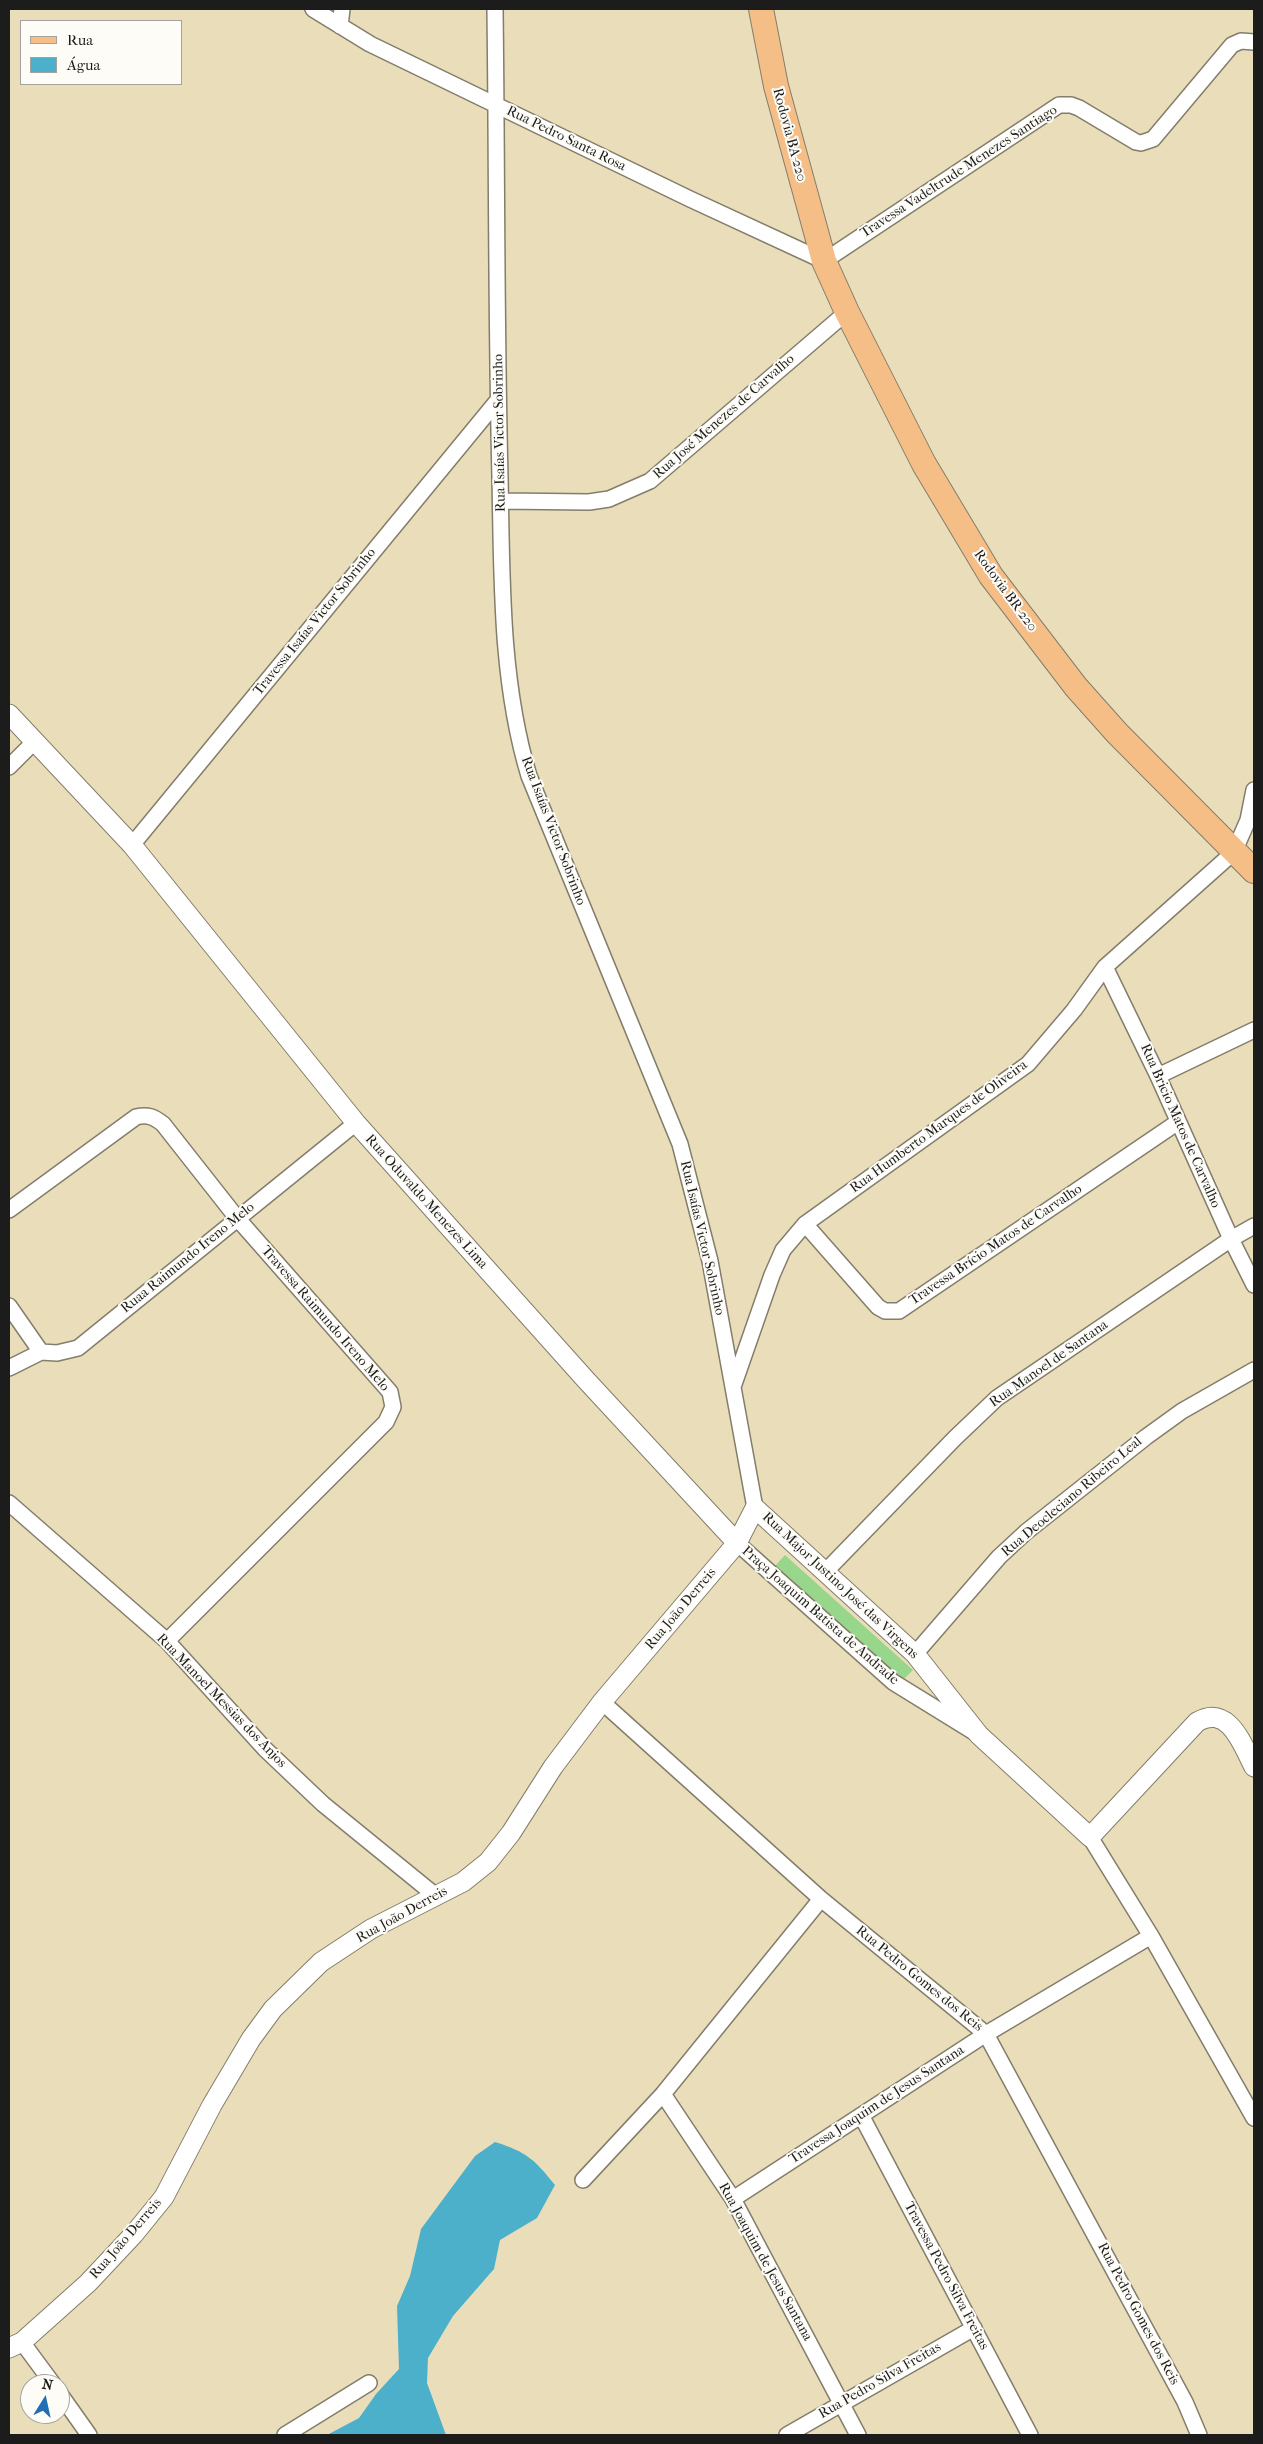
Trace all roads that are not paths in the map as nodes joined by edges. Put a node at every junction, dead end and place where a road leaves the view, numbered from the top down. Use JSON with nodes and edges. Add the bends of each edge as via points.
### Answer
{"nodes":[{"id":1,"x":313,"y":9,"type":"edge"},
{"id":2,"x":342,"y":9,"type":"edge"},
{"id":3,"x":495,"y":9,"type":"edge"},
{"id":4,"x":761,"y":9,"type":"edge"},
{"id":5,"x":340,"y":26,"type":"junction"},
{"id":6,"x":1254,"y":42,"type":"edge"},
{"id":7,"x":496,"y":104,"type":"junction"},
{"id":8,"x":824,"y":261,"type":"junction"},
{"id":9,"x":847,"y":312,"type":"junction"},
{"id":10,"x":498,"y":400,"type":"junction"},
{"id":11,"x":500,"y":500,"type":"junction"},
{"id":12,"x":9,"y":714,"type":"edge"},
{"id":13,"x":34,"y":742,"type":"junction"},
{"id":14,"x":9,"y":767,"type":"edge"},
{"id":15,"x":1254,"y":790,"type":"edge"},
{"id":16,"x":132,"y":845,"type":"junction"},
{"id":17,"x":1234,"y":852,"type":"junction"},
{"id":18,"x":1254,"y":871,"type":"edge"},
{"id":19,"x":1105,"y":967,"type":"junction"},
{"id":20,"x":1254,"y":1030,"type":"edge"},
{"id":21,"x":1158,"y":1076,"type":"junction"},
{"id":22,"x":1178,"y":1122,"type":"junction"},
{"id":23,"x":356,"y":1123,"type":"junction"},
{"id":24,"x":9,"y":1210,"type":"edge"},
{"id":25,"x":237,"y":1218,"type":"junction"},
{"id":26,"x":805,"y":1224,"type":"junction"},
{"id":27,"x":1254,"y":1226,"type":"edge"},
{"id":28,"x":1231,"y":1239,"type":"junction"},
{"id":29,"x":1254,"y":1285,"type":"edge"},
{"id":30,"x":9,"y":1306,"type":"edge"},
{"id":31,"x":41,"y":1352,"type":"junction"},
{"id":32,"x":9,"y":1368,"type":"edge"},
{"id":33,"x":1254,"y":1370,"type":"edge"},
{"id":34,"x":733,"y":1386,"type":"junction"},
{"id":35,"x":9,"y":1503,"type":"edge"},
{"id":36,"x":755,"y":1508,"type":"junction"},
{"id":37,"x":737,"y":1543,"type":"junction"},
{"id":38,"x":825,"y":1572,"type":"junction"},
{"id":39,"x":167,"y":1641,"type":"junction"},
{"id":40,"x":915,"y":1654,"type":"junction"},
{"id":41,"x":602,"y":1702,"type":"junction"},
{"id":42,"x":979,"y":1736,"type":"junction"},
{"id":43,"x":1254,"y":1767,"type":"edge"},
{"id":44,"x":1090,"y":1837,"type":"junction"},
{"id":45,"x":436,"y":1896,"type":"junction"},
{"id":46,"x":821,"y":1899,"type":"junction"},
{"id":47,"x":1151,"y":1936,"type":"junction"},
{"id":48,"x":986,"y":2034,"type":"junction"},
{"id":49,"x":663,"y":2094,"type":"junction"},
{"id":50,"x":862,"y":2117,"type":"junction"},
{"id":51,"x":1254,"y":2118,"type":"edge"},
{"id":52,"x":582,"y":2180,"type":"dead end"},
{"id":53,"x":733,"y":2199,"type":"junction"},
{"id":54,"x":974,"y":2328,"type":"junction"},
{"id":55,"x":16,"y":2345,"type":"edge"},
{"id":56,"x":44,"y":2374,"type":"edge"},
{"id":57,"x":369,"y":2383,"type":"dead end"},
{"id":58,"x":842,"y":2402,"type":"junction"},
{"id":59,"x":70,"y":2408,"type":"edge"},
{"id":60,"x":90,"y":2435,"type":"edge"},
{"id":61,"x":285,"y":2435,"type":"edge"},
{"id":62,"x":787,"y":2435,"type":"edge"},
{"id":63,"x":858,"y":2435,"type":"edge"},
{"id":64,"x":1030,"y":2435,"type":"edge"},
{"id":65,"x":1199,"y":2435,"type":"edge"}],
"edges":[{"from":1,"to":5,"type":"street","name":"Rua Pedro Santa Rosa"},
{"from":2,"to":5,"type":"street"},
{"from":3,"to":7,"type":"street","name":"Rua Isaías Victor Sobrinho"},
{"from":4,"to":8,"type":"main road","name":"Rodovia BA-220","via":[[776,86]]},
{"from":5,"to":7,"type":"street","name":"Rua Pedro Santa Rosa","via":[[370,44]]},
{"from":6,"to":8,"type":"street","name":"Travessa Vadeltrude Menezes Santiago","via":[[1241,41],[1232,45],[1153,139],[1141,143],[1131,140],[1079,108],[1059,105]]},
{"from":7,"to":8,"type":"street","name":"Rua Pedro Santa Rosa"},
{"from":7,"to":10,"type":"street","name":"Rua Isaías Victor Sobrinho"},
{"from":8,"to":9,"type":"main road","name":"Rodovia BR-220"},
{"from":9,"to":11,"type":"street","name":"Rua José Menezes de Carvalho","via":[[650,480],[610,499],[589,502]]},
{"from":9,"to":17,"type":"main road","name":"Rodovia BR-220","via":[[924,464],[991,576],[1076,687]]},
{"from":10,"to":11,"type":"street","name":"Rua Isaías Victor Sobrinho"},
{"from":10,"to":16,"type":"street","name":"Travessa Isaías Victor Sobrinho"},
{"from":11,"to":34,"type":"street","name":"Rua Isaías Victor Sobrinho","via":[[506,657],[519,743],[529,776],[680,1144],[710,1262]]},
{"from":12,"to":13,"type":"street","name":"Rua Oduvaldo Menezes Lima"},
{"from":13,"to":14,"type":"street"},
{"from":13,"to":16,"type":"street","name":"Rua Oduvaldo Menezes Lima"},
{"from":15,"to":17,"type":"street","via":[[1248,820]]},
{"from":16,"to":23,"type":"street","name":"Rua Oduvaldo Menezes Lima"},
{"from":17,"to":18,"type":"main road"},
{"from":17,"to":19,"type":"street","name":"Rua Humberto Marques de Oliveira"},
{"from":19,"to":21,"type":"street","name":"Rua Bricio Matos de Carvalho"},
{"from":19,"to":26,"type":"street","name":"Rua Humberto Marques de Oliveira","via":[[1028,1064]]},
{"from":20,"to":21,"type":"street"},
{"from":21,"to":22,"type":"street","name":"Rua Bricio Matos de Carvalho"},
{"from":22,"to":26,"type":"street","name":"Travessa Brício Matos de Carvalho","via":[[899,1311],[885,1311],[878,1307]]},
{"from":22,"to":28,"type":"street","name":"Rua Bricio Matos de Carvalho"},
{"from":23,"to":25,"type":"street","name":"Ruaa Raimundo Ireno Melo"},
{"from":23,"to":37,"type":"street","name":"Rua Oduvaldo Menezes Lima"},
{"from":24,"to":25,"type":"street","name":"Travessa Raimundo Ireno Melo","via":[[144,1115],[163,1124]]},
{"from":25,"to":31,"type":"street","name":"Ruaa Raimundo Ireno Melo","via":[[78,1348]]},
{"from":25,"to":39,"type":"street","name":"Travessa Raimundo Ireno Melo","via":[[390,1392],[393,1407],[386,1422]]},
{"from":26,"to":34,"type":"street","name":"Rua Humberto Marques de Oliveira","via":[[783,1250]]},
{"from":27,"to":28,"type":"street","name":"Rua Manoel de Santana"},
{"from":28,"to":29,"type":"street","name":"Rua Bricio Matos de Carvalho"},
{"from":28,"to":38,"type":"street","name":"Rua Manoel de Santana","via":[[998,1398]]},
{"from":30,"to":31,"type":"street"},
{"from":31,"to":32,"type":"street","name":"Ruaa Raimundo Ireno Melo"},
{"from":33,"to":40,"type":"street","name":"Rua Deocleciano Ribeiro Leal","via":[[1146,1436],[1026,1532],[999,1557]]},
{"from":34,"to":36,"type":"street","name":"Rua Isaías Victor Sobrinho"},
{"from":35,"to":39,"type":"street","name":"Rua Manoel Messias dos Anjos"},
{"from":36,"to":37,"type":"street","name":"Rua João Derreis"},
{"from":36,"to":38,"type":"street","name":"Rua Major Justino José das Virgens"},
{"from":37,"to":41,"type":"street","name":"Rua João Derreis"},
{"from":37,"to":42,"type":"street","name":"Praça Joaquim Batista de Andrade","via":[[893,1682]]},
{"from":38,"to":40,"type":"street","name":"Rua Major Justino José das Virgens"},
{"from":39,"to":45,"type":"street","name":"Rua Manoel Messias dos Anjos","via":[[265,1749],[323,1804]]},
{"from":40,"to":42,"type":"street","name":"Rua Major Justino José das Virgens"},
{"from":41,"to":45,"type":"street","name":"Rua João Derreis","via":[[488,1862],[463,1882]]},
{"from":41,"to":46,"type":"street","name":"Rua Pedro Gomes dos Reis"},
{"from":42,"to":44,"type":"street","name":"Rua Major Justino José das Virgens"},
{"from":43,"to":44,"type":"street","via":[[1228,1722],[1214,1716],[1205,1717]]},
{"from":44,"to":47,"type":"street"},
{"from":45,"to":55,"type":"street","name":"Rua João Derreis","via":[[371,1928],[321,1962],[273,2008],[212,2105],[164,2197],[88,2283]]},
{"from":46,"to":48,"type":"street","name":"Rua Pedro Gomes dos Reis"},
{"from":46,"to":49,"type":"street"},
{"from":47,"to":48,"type":"street","name":"Travessa Joaquim de Jesus Santana"},
{"from":47,"to":51,"type":"street"},
{"from":48,"to":50,"type":"street","name":"Travessa Joaquim de Jesus Santana"},
{"from":48,"to":65,"type":"street","name":"Rua Pedro Gomes dos Reis","via":[[1185,2402]]},
{"from":49,"to":52,"type":"street"},
{"from":49,"to":53,"type":"street","name":"Rua Joaquim de Jesus Santana"},
{"from":50,"to":53,"type":"street","name":"Travessa Joaquim de Jesus Santana"},
{"from":50,"to":54,"type":"street","name":"Travessa Pedro Silva Freitas"},
{"from":53,"to":58,"type":"street","name":"Rua Joaquim de Jesus Santana"},
{"from":54,"to":58,"type":"street","name":"Rua Pedro Silva Freitas"},
{"from":54,"to":64,"type":"street","name":"Travessa Pedro Silva Freitas"},
{"from":55,"to":56,"type":"street"},
{"from":57,"to":61,"type":"street"},
{"from":58,"to":62,"type":"street","name":"Rua Pedro Silva Freitas"},
{"from":58,"to":63,"type":"street","name":"Rua Joaquim de Jesus Santana"},
{"from":59,"to":60,"type":"street"}]}
